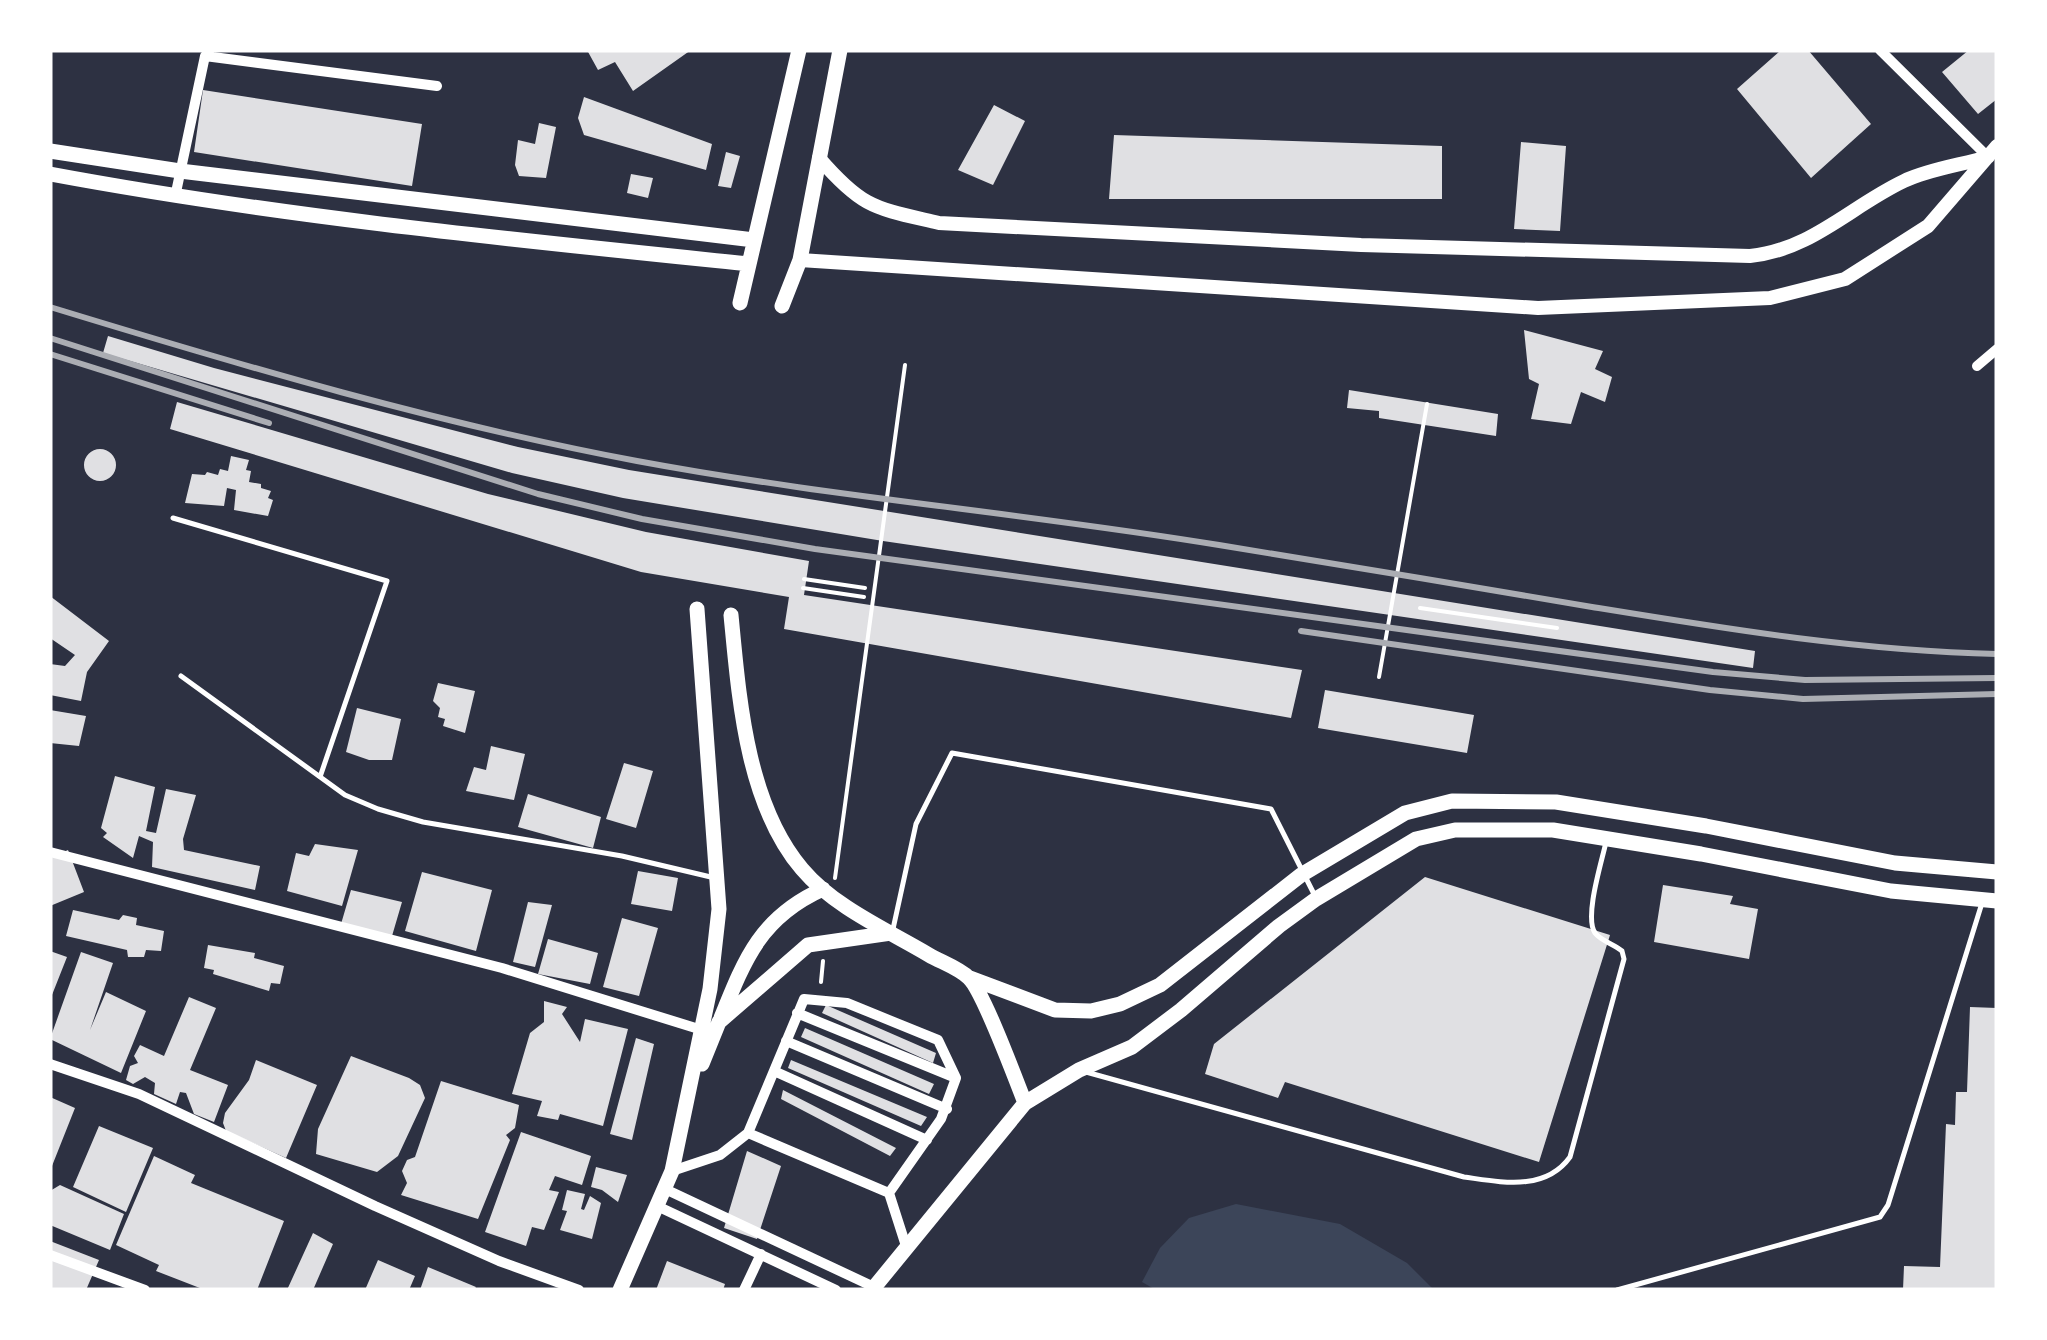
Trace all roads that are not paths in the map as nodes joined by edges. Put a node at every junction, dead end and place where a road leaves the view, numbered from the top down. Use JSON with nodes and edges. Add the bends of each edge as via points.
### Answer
{"nodes":[{"id":1,"x":799,"y":50,"type":"edge"},
{"id":2,"x":840,"y":50,"type":"edge"},
{"id":3,"x":1880,"y":50,"type":"edge"},
{"id":4,"x":209,"y":53,"type":"edge"},
{"id":5,"x":437,"y":86,"type":"dead end"},
{"id":6,"x":50,"y":151,"type":"edge"},
{"id":7,"x":1992,"y":152,"type":"edge"},
{"id":8,"x":820,"y":158,"type":"junction"},
{"id":9,"x":180,"y":171,"type":"junction"},
{"id":10,"x":50,"y":174,"type":"edge"},
{"id":11,"x":175,"y":197,"type":"junction"},
{"id":12,"x":484,"y":208,"type":"junction"},
{"id":13,"x":481,"y":236,"type":"junction"},
{"id":14,"x":754,"y":240,"type":"junction"},
{"id":15,"x":800,"y":260,"type":"junction"},
{"id":16,"x":749,"y":264,"type":"junction"},
{"id":17,"x":740,"y":303,"type":"dead end"},
{"id":18,"x":782,"y":306,"type":"dead end"},
{"id":19,"x":1997,"y":349,"type":"edge"},
{"id":20,"x":1977,"y":366,"type":"dead end"},
{"id":21,"x":172,"y":518,"type":"dead end"},
{"id":22,"x":697,"y":608,"type":"dead end"},
{"id":23,"x":731,"y":614,"type":"dead end"},
{"id":24,"x":181,"y":676,"type":"dead end"},
{"id":25,"x":320,"y":777,"type":"junction"},
{"id":26,"x":1606,"y":839,"type":"junction"},
{"id":27,"x":50,"y":852,"type":"edge"},
{"id":28,"x":1997,"y":872,"type":"edge"},
{"id":29,"x":1304,"y":874,"type":"junction"},
{"id":30,"x":716,"y":878,"type":"junction"},
{"id":31,"x":828,"y":889,"type":"junction"},
{"id":32,"x":1316,"y":899,"type":"junction"},
{"id":33,"x":1990,"y":900,"type":"edge"},
{"id":34,"x":892,"y":933,"type":"junction"},
{"id":35,"x":970,"y":978,"type":"junction"},
{"id":36,"x":798,"y":1013,"type":"junction"},
{"id":37,"x":719,"y":1022,"type":"junction"},
{"id":38,"x":702,"y":1030,"type":"junction"},
{"id":39,"x":786,"y":1041,"type":"junction"},
{"id":40,"x":50,"y":1064,"type":"edge"},
{"id":41,"x":774,"y":1070,"type":"junction"},
{"id":42,"x":1079,"y":1070,"type":"junction"},
{"id":43,"x":956,"y":1078,"type":"junction"},
{"id":44,"x":687,"y":1100,"type":"junction"},
{"id":45,"x":1025,"y":1103,"type":"junction"},
{"id":46,"x":946,"y":1109,"type":"junction"},
{"id":47,"x":748,"y":1132,"type":"junction"},
{"id":48,"x":927,"y":1140,"type":"junction"},
{"id":49,"x":672,"y":1171,"type":"junction"},
{"id":50,"x":665,"y":1188,"type":"junction"},
{"id":51,"x":889,"y":1193,"type":"junction"},
{"id":52,"x":657,"y":1206,"type":"junction"},
{"id":53,"x":906,"y":1246,"type":"junction"},
{"id":54,"x":760,"y":1254,"type":"junction"},
{"id":55,"x":50,"y":1256,"type":"edge"},
{"id":56,"x":873,"y":1288,"type":"edge"},
{"id":57,"x":145,"y":1290,"type":"edge"},
{"id":58,"x":578,"y":1290,"type":"edge"},
{"id":59,"x":620,"y":1290,"type":"edge"},
{"id":60,"x":744,"y":1290,"type":"edge"},
{"id":61,"x":836,"y":1290,"type":"edge"},
{"id":62,"x":1617,"y":1290,"type":"edge"}],
"edges":[{"from":1,"to":14,"type":"main road"},
{"from":2,"to":8,"type":"main road"},
{"from":3,"to":7,"type":"street"},
{"from":4,"to":5,"type":"street"},
{"from":4,"to":9,"type":"street"},
{"from":6,"to":9,"type":"main road"},
{"from":7,"to":8,"type":"street","via":[[1906,180],[1796,246],[1750,256],[1361,246],[939,223],[866,202]]},
{"from":7,"to":15,"type":"street","via":[[1928,226],[1845,279],[1770,298],[1538,308]]},
{"from":8,"to":15,"type":"main road"},
{"from":9,"to":11,"type":"street"},
{"from":9,"to":12,"type":"main road"},
{"from":10,"to":11,"type":"main road"},
{"from":11,"to":13,"type":"main road"},
{"from":12,"to":13,"type":"main road"},
{"from":12,"to":14,"type":"main road"},
{"from":13,"to":16,"type":"main road"},
{"from":14,"to":16,"type":"main road"},
{"from":15,"to":18,"type":"main road"},
{"from":16,"to":17,"type":"main road"},
{"from":19,"to":20,"type":"street"},
{"from":21,"to":25,"type":"lane","via":[[387,580]]},
{"from":22,"to":30,"type":"main road"},
{"from":23,"to":31,"type":"main road","via":[[753,767],[780,837],[802,869]]},
{"from":24,"to":25,"type":"lane"},
{"from":25,"to":30,"type":"lane","via":[[345,795],[423,822]]},
{"from":26,"to":32,"type":"main road","via":[[1521,829],[1433,834]]},
{"from":26,"to":33,"type":"main road","via":[[1891,891]]},
{"from":26,"to":42,"type":"lane","via":[[1592,928],[1624,959],[1570,1157],[1543,1180],[1464,1177]]},
{"from":27,"to":38,"type":"street","via":[[502,968]]},
{"from":28,"to":29,"type":"main road","via":[[1895,863],[1706,826],[1522,800],[1426,806]]},
{"from":29,"to":32,"type":"lane"},
{"from":29,"to":34,"type":"lane","via":[[1271,809],[952,753],[916,824]]},
{"from":29,"to":35,"type":"main road","via":[[1160,985],[1120,1004],[1054,1010]]},
{"from":30,"to":38,"type":"main road"},
{"from":31,"to":34,"type":"main road"},
{"from":31,"to":37,"type":"main road","via":[[799,900],[770,923],[746,956]]},
{"from":32,"to":42,"type":"main road","via":[[1132,1047]]},
{"from":33,"to":62,"type":"lane","via":[[1880,1217]]},
{"from":34,"to":35,"type":"main road"},
{"from":34,"to":37,"type":"main road","via":[[808,945]]},
{"from":35,"to":45,"type":"main road"},
{"from":36,"to":39,"type":"street"},
{"from":36,"to":43,"type":"street"},
{"from":36,"to":43,"type":"street","via":[[804,1000],[847,1003],[938,1040]]},
{"from":37,"to":44,"type":"main road"},
{"from":38,"to":44,"type":"main road"},
{"from":39,"to":41,"type":"street"},
{"from":39,"to":46,"type":"street"},
{"from":40,"to":58,"type":"street","via":[[139,1094],[375,1206]]},
{"from":41,"to":47,"type":"street"},
{"from":41,"to":48,"type":"street"},
{"from":42,"to":45,"type":"main road"},
{"from":43,"to":46,"type":"street"},
{"from":44,"to":49,"type":"main road"},
{"from":45,"to":53,"type":"main road"},
{"from":46,"to":48,"type":"street"},
{"from":47,"to":49,"type":"street","via":[[720,1155]]},
{"from":47,"to":51,"type":"street"},
{"from":48,"to":51,"type":"street"},
{"from":49,"to":50,"type":"main road"},
{"from":50,"to":52,"type":"main road"},
{"from":50,"to":56,"type":"street"},
{"from":51,"to":53,"type":"street"},
{"from":52,"to":54,"type":"street"},
{"from":52,"to":59,"type":"main road"},
{"from":53,"to":56,"type":"main road"},
{"from":54,"to":60,"type":"street"},
{"from":54,"to":61,"type":"street"},
{"from":55,"to":57,"type":"street"}]}
